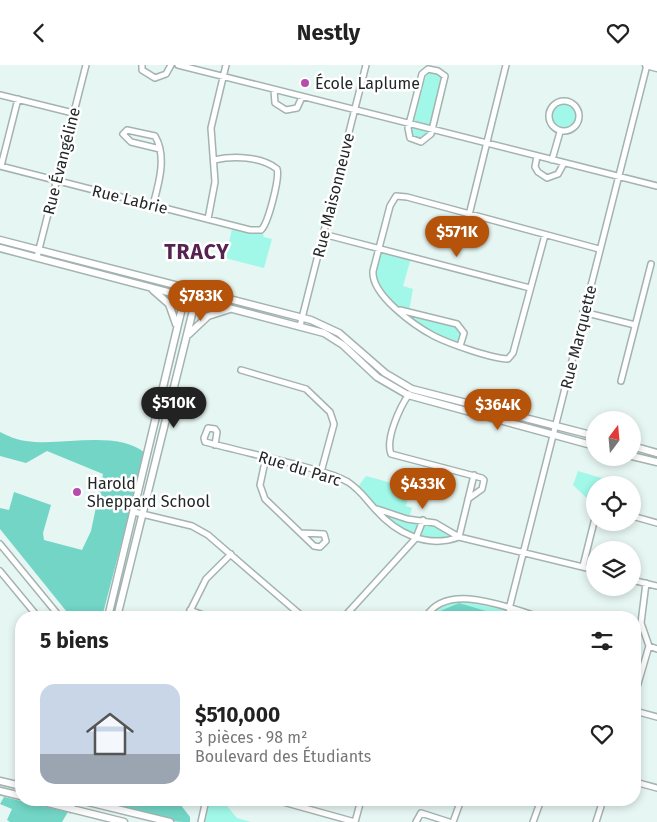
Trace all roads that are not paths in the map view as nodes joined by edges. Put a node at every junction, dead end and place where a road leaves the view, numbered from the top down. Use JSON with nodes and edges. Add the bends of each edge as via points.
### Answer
{"nodes":[{"id":1,"x":86,"y":65,"type":"edge"},
{"id":2,"x":142,"y":65,"type":"edge"},
{"id":3,"x":171,"y":65,"type":"edge"},
{"id":4,"x":178,"y":65,"type":"edge"},
{"id":5,"x":226,"y":65,"type":"edge"},
{"id":6,"x":366,"y":65,"type":"edge"},
{"id":7,"x":506,"y":65,"type":"edge"},
{"id":8,"x":647,"y":65,"type":"edge"},
{"id":9,"x":657,"y":68,"type":"edge"},
{"id":10,"x":223,"y":77,"type":"junction"},
{"id":11,"x":274,"y":90,"type":"junction"},
{"id":12,"x":0,"y":95,"type":"edge"},
{"id":13,"x":302,"y":97,"type":"junction"},
{"id":14,"x":18,"y":99,"type":"junction"},
{"id":15,"x":355,"y":110,"type":"junction"},
{"id":16,"x":73,"y":113,"type":"junction"},
{"id":17,"x":409,"y":124,"type":"junction"},
{"id":18,"x":432,"y":129,"type":"junction"},
{"id":19,"x":560,"y":132,"type":"junction"},
{"id":20,"x":487,"y":143,"type":"junction"},
{"id":21,"x":160,"y":149,"type":"junction"},
{"id":22,"x":537,"y":156,"type":"junction"},
{"id":23,"x":214,"y":160,"type":"junction"},
{"id":24,"x":552,"y":160,"type":"junction"},
{"id":25,"x":564,"y":163,"type":"junction"},
{"id":26,"x":1,"y":166,"type":"edge"},
{"id":27,"x":618,"y":176,"type":"junction"},
{"id":28,"x":56,"y":180,"type":"junction"},
{"id":29,"x":657,"y":185,"type":"edge"},
{"id":30,"x":153,"y":205,"type":"junction"},
{"id":31,"x":469,"y":215,"type":"junction"},
{"id":32,"x":208,"y":219,"type":"junction"},
{"id":33,"x":323,"y":234,"type":"junction"},
{"id":34,"x":545,"y":235,"type":"junction"},
{"id":35,"x":0,"y":240,"type":"edge"},
{"id":36,"x":0,"y":248,"type":"edge"},
{"id":37,"x":380,"y":248,"type":"junction"},
{"id":38,"x":599,"y":249,"type":"junction"},
{"id":39,"x":39,"y":250,"type":"junction"},
{"id":40,"x":37,"y":257,"type":"junction"},
{"id":41,"x":651,"y":264,"type":"dead end"},
{"id":42,"x":143,"y":286,"type":"junction"},
{"id":43,"x":187,"y":287,"type":"junction"},
{"id":44,"x":530,"y":288,"type":"junction"},
{"id":45,"x":198,"y":290,"type":"junction"},
{"id":46,"x":185,"y":296,"type":"junction"},
{"id":47,"x":195,"y":299,"type":"junction"},
{"id":48,"x":235,"y":309,"type":"junction"},
{"id":49,"x":397,"y":309,"type":"junction"},
{"id":50,"x":583,"y":312,"type":"junction"},
{"id":51,"x":302,"y":317,"type":"junction"},
{"id":52,"x":635,"y":325,"type":"junction"},
{"id":53,"x":300,"y":326,"type":"junction"},
{"id":54,"x":177,"y":328,"type":"junction"},
{"id":55,"x":186,"y":339,"type":"junction"},
{"id":56,"x":460,"y":346,"type":"junction"},
{"id":57,"x":242,"y":370,"type":"dead end"},
{"id":58,"x":621,"y":381,"type":"dead end"},
{"id":59,"x":412,"y":389,"type":"junction"},
{"id":60,"x":408,"y":395,"type":"junction"},
{"id":61,"x":556,"y":425,"type":"junction"},
{"id":62,"x":586,"y":433,"type":"edge"},
{"id":63,"x":554,"y":435,"type":"junction"},
{"id":64,"x":586,"y":444,"type":"edge"},
{"id":65,"x":215,"y":445,"type":"dead end"},
{"id":66,"x":641,"y":448,"type":"edge"},
{"id":67,"x":657,"y":452,"type":"edge"},
{"id":68,"x":266,"y":457,"type":"junction"},
{"id":69,"x":641,"y":458,"type":"edge"},
{"id":70,"x":655,"y":462,"type":"edge"},
{"id":71,"x":322,"y":471,"type":"junction"},
{"id":72,"x":474,"y":475,"type":"junction"},
{"id":73,"x":468,"y":499,"type":"junction"},
{"id":74,"x":374,"y":508,"type":"junction"},
{"id":75,"x":134,"y":512,"type":"junction"},
{"id":76,"x":142,"y":514,"type":"junction"},
{"id":77,"x":641,"y":519,"type":"edge"},
{"id":78,"x":423,"y":520,"type":"junction"},
{"id":79,"x":657,"y":523,"type":"edge"},
{"id":80,"x":592,"y":531,"type":"edge"},
{"id":81,"x":301,"y":533,"type":"junction"},
{"id":82,"x":459,"y":537,"type":"junction"},
{"id":83,"x":416,"y":538,"type":"junction"},
{"id":84,"x":0,"y":544,"type":"edge"},
{"id":85,"x":524,"y":552,"type":"junction"},
{"id":86,"x":231,"y":554,"type":"junction"},
{"id":87,"x":583,"y":566,"type":"junction"},
{"id":88,"x":586,"y":567,"type":"edge"},
{"id":89,"x":0,"y":571,"type":"edge"},
{"id":90,"x":641,"y":582,"type":"edge"},
{"id":91,"x":646,"y":583,"type":"junction"},
{"id":92,"x":657,"y":586,"type":"edge"},
{"id":93,"x":509,"y":609,"type":"junction"},
{"id":94,"x":190,"y":610,"type":"edge"},
{"id":95,"x":33,"y":611,"type":"edge"},
{"id":96,"x":55,"y":611,"type":"edge"},
{"id":97,"x":109,"y":611,"type":"edge"},
{"id":98,"x":118,"y":611,"type":"edge"},
{"id":99,"x":296,"y":611,"type":"edge"},
{"id":100,"x":349,"y":611,"type":"edge"},
{"id":101,"x":431,"y":611,"type":"edge"},
{"id":102,"x":517,"y":611,"type":"edge"},
{"id":103,"x":649,"y":646,"type":"junction"},
{"id":104,"x":657,"y":649,"type":"edge"},
{"id":105,"x":641,"y":673,"type":"edge"},
{"id":106,"x":641,"y":713,"type":"edge"},
{"id":107,"x":657,"y":717,"type":"edge"},
{"id":108,"x":0,"y":781,"type":"edge"},
{"id":109,"x":641,"y":784,"type":"edge"},
{"id":110,"x":15,"y":785,"type":"edge"},
{"id":111,"x":657,"y":788,"type":"edge"},
{"id":112,"x":0,"y":791,"type":"edge"},
{"id":113,"x":15,"y":795,"type":"edge"},
{"id":114,"x":66,"y":806,"type":"edge"},
{"id":115,"x":72,"y":806,"type":"edge"},
{"id":116,"x":105,"y":806,"type":"edge"},
{"id":117,"x":205,"y":806,"type":"edge"},
{"id":118,"x":298,"y":806,"type":"edge"},
{"id":119,"x":359,"y":806,"type":"edge"},
{"id":120,"x":459,"y":806,"type":"edge"},
{"id":121,"x":539,"y":806,"type":"edge"},
{"id":122,"x":601,"y":806,"type":"edge"},
{"id":123,"x":109,"y":807,"type":"joint"},
{"id":124,"x":71,"y":809,"type":"junction"},
{"id":125,"x":158,"y":821,"type":"edge"},
{"id":126,"x":124,"y":822,"type":"edge"},
{"id":127,"x":170,"y":822,"type":"edge"},
{"id":128,"x":201,"y":822,"type":"edge"},
{"id":129,"x":355,"y":822,"type":"edge"},
{"id":130,"x":416,"y":822,"type":"edge"},
{"id":131,"x":451,"y":822,"type":"edge"},
{"id":132,"x":533,"y":822,"type":"edge"},
{"id":133,"x":596,"y":822,"type":"edge"}],
"edges":[{"from":1,"to":16,"type":"street","name":"Rue Évangéline"},
{"from":2,"to":3,"type":"street","via":[[142,69],[155,78],[166,74]]},
{"from":4,"to":10,"type":"street"},
{"from":5,"to":10,"type":"street"},
{"from":6,"to":15,"type":"street","name":"Rue Maisonneuve"},
{"from":7,"to":20,"type":"street"},
{"from":8,"to":9,"type":"street"},
{"from":8,"to":27,"type":"street","name":"Rue Marquette"},
{"from":10,"to":11,"type":"street"},
{"from":10,"to":23,"type":"street","via":[[211,128]]},
{"from":11,"to":13,"type":"street"},
{"from":11,"to":13,"type":"street","via":[[275,103],[286,110],[297,108]]},
{"from":12,"to":14,"type":"street"},
{"from":13,"to":15,"type":"street"},
{"from":14,"to":16,"type":"street"},
{"from":14,"to":26,"type":"street"},
{"from":15,"to":17,"type":"street"},
{"from":15,"to":33,"type":"street","name":"Rue Maisonneuve"},
{"from":16,"to":28,"type":"street","name":"Rue Évangéline"},
{"from":17,"to":18,"type":"street"},
{"from":17,"to":18,"type":"street","via":[[410,138],[421,142],[429,138]]},
{"from":17,"to":18,"type":"street","via":[[422,72],[436,70],[445,75]]},
{"from":18,"to":20,"type":"street"},
{"from":19,"to":19,"type":"street","via":[[569,129],[578,118],[578,110],[568,101],[559,101],[550,110],[550,121]]},
{"from":19,"to":24,"type":"street"},
{"from":20,"to":22,"type":"street"},
{"from":20,"to":31,"type":"street"},
{"from":21,"to":21,"type":"street","via":[[131,142],[123,134],[130,129],[155,136]]},
{"from":21,"to":30,"type":"street","via":[[160,175]]},
{"from":22,"to":24,"type":"street"},
{"from":22,"to":25,"type":"street","via":[[535,167],[538,173],[547,177],[558,174]]},
{"from":23,"to":32,"type":"street","via":[[215,187]]},
{"from":23,"to":32,"type":"street","name":"Rue Labrie","via":[[250,159],[277,169],[278,175],[261,230]]},
{"from":24,"to":25,"type":"street"},
{"from":25,"to":27,"type":"street"},
{"from":26,"to":28,"type":"street","name":"Rue Labrie"},
{"from":27,"to":29,"type":"street"},
{"from":27,"to":38,"type":"street","name":"Rue Marquette"},
{"from":28,"to":30,"type":"street","name":"Rue Labrie"},
{"from":28,"to":39,"type":"street","name":"Rue Évangéline"},
{"from":30,"to":32,"type":"street","name":"Rue Labrie"},
{"from":31,"to":34,"type":"street"},
{"from":31,"to":37,"type":"street","via":[[396,196],[390,206]]},
{"from":33,"to":37,"type":"street"},
{"from":33,"to":51,"type":"street","name":"Rue Maisonneuve"},
{"from":34,"to":38,"type":"street"},
{"from":34,"to":44,"type":"street"},
{"from":35,"to":39,"type":"street"},
{"from":36,"to":40,"type":"street"},
{"from":37,"to":44,"type":"street"},
{"from":37,"to":49,"type":"street","via":[[373,271],[374,281],[386,300]]},
{"from":38,"to":50,"type":"street","name":"Rue Marquette"},
{"from":39,"to":40,"type":"street","name":"Rue Évangéline"},
{"from":39,"to":43,"type":"street"},
{"from":40,"to":42,"type":"street"},
{"from":41,"to":52,"type":"street"},
{"from":42,"to":46,"type":"street"},
{"from":42,"to":54,"type":"street","via":[[157,292],[168,303],[175,315]]},
{"from":43,"to":45,"type":"street"},
{"from":43,"to":46,"type":"street"},
{"from":44,"to":56,"type":"street","via":[[510,357],[505,359]]},
{"from":45,"to":47,"type":"street"},
{"from":45,"to":51,"type":"street"},
{"from":46,"to":47,"type":"street"},
{"from":46,"to":54,"type":"street"},
{"from":47,"to":48,"type":"street"},
{"from":47,"to":55,"type":"street"},
{"from":48,"to":53,"type":"street"},
{"from":48,"to":55,"type":"street","via":[[208,316],[194,327]]},
{"from":49,"to":56,"type":"street","via":[[433,335]]},
{"from":49,"to":56,"type":"street","via":[[457,324],[464,333]]},
{"from":50,"to":52,"type":"street"},
{"from":50,"to":61,"type":"street","name":"Rue Marquette"},
{"from":51,"to":53,"type":"street","name":"Rue Maisonneuve"},
{"from":51,"to":59,"type":"street","via":[[339,333],[385,373]]},
{"from":52,"to":58,"type":"street"},
{"from":53,"to":60,"type":"street","via":[[331,337],[377,377]]},
{"from":54,"to":75,"type":"street"},
{"from":55,"to":76,"type":"street"},
{"from":57,"to":71,"type":"street","via":[[306,389],[330,412],[334,424]]},
{"from":59,"to":60,"type":"street"},
{"from":59,"to":61,"type":"street"},
{"from":60,"to":63,"type":"street"},
{"from":60,"to":72,"type":"street","via":[[394,425],[391,454]]},
{"from":61,"to":62,"type":"street"},
{"from":61,"to":63,"type":"street","name":"Rue Marquette"},
{"from":63,"to":64,"type":"street"},
{"from":63,"to":85,"type":"street","name":"Rue Marquette"},
{"from":65,"to":68,"type":"street","name":"Rue du Parc"},
{"from":66,"to":67,"type":"street"},
{"from":67,"to":70,"type":"street"},
{"from":68,"to":71,"type":"street","name":"Rue du Parc"},
{"from":68,"to":81,"type":"street","via":[[260,480],[261,492],[268,504]]},
{"from":69,"to":70,"type":"street"},
{"from":71,"to":74,"type":"street","name":"Rue du Parc","via":[[356,488]]},
{"from":72,"to":73,"type":"street"},
{"from":72,"to":73,"type":"street","via":[[484,480],[484,486]]},
{"from":73,"to":82,"type":"street"},
{"from":74,"to":78,"type":"street","name":"Rue du Parc","via":[[398,517]]},
{"from":74,"to":83,"type":"street","name":"Rue du Parc","via":[[400,530]]},
{"from":75,"to":76,"type":"street"},
{"from":75,"to":97,"type":"street"},
{"from":76,"to":86,"type":"street","via":[[192,526]]},
{"from":76,"to":98,"type":"street"},
{"from":77,"to":79,"type":"street"},
{"from":78,"to":82,"type":"street","name":"Rue du Parc","via":[[444,527]]},
{"from":78,"to":83,"type":"street"},
{"from":80,"to":87,"type":"street"},
{"from":81,"to":81,"type":"street","via":[[318,547],[326,541],[324,534]]},
{"from":82,"to":83,"type":"street","name":"Rue du Parc","via":[[431,541]]},
{"from":82,"to":85,"type":"street","name":"Rue du Parc"},
{"from":83,"to":100,"type":"street"},
{"from":84,"to":96,"type":"street"},
{"from":85,"to":87,"type":"street","name":"Rue du Parc"},
{"from":85,"to":93,"type":"street","name":"Rue Marquette"},
{"from":86,"to":94,"type":"street","via":[[206,579]]},
{"from":86,"to":99,"type":"street"},
{"from":87,"to":88,"type":"street","name":"Rue du Parc"},
{"from":89,"to":95,"type":"street"},
{"from":90,"to":91,"type":"street"},
{"from":91,"to":92,"type":"street"},
{"from":91,"to":103,"type":"street","via":[[641,623]]},
{"from":93,"to":101,"type":"street","via":[[476,600],[454,599]]},
{"from":93,"to":102,"type":"street"},
{"from":103,"to":104,"type":"street"},
{"from":103,"to":105,"type":"street"},
{"from":106,"to":107,"type":"street"},
{"from":108,"to":110,"type":"street"},
{"from":109,"to":111,"type":"street"},
{"from":112,"to":113,"type":"street"},
{"from":114,"to":124,"type":"street"},
{"from":115,"to":124,"type":"street"},
{"from":116,"to":123,"type":"street"},
{"from":117,"to":128,"type":"street"},
{"from":118,"to":129,"type":"street"},
{"from":119,"to":129,"type":"street"},
{"from":120,"to":131,"type":"street"},
{"from":121,"to":132,"type":"street"},
{"from":122,"to":133,"type":"street"},
{"from":123,"to":125,"type":"street"},
{"from":124,"to":126,"type":"street"},
{"from":125,"to":127,"type":"street"},
{"from":130,"to":131,"type":"street","via":[[420,813]]}]}
